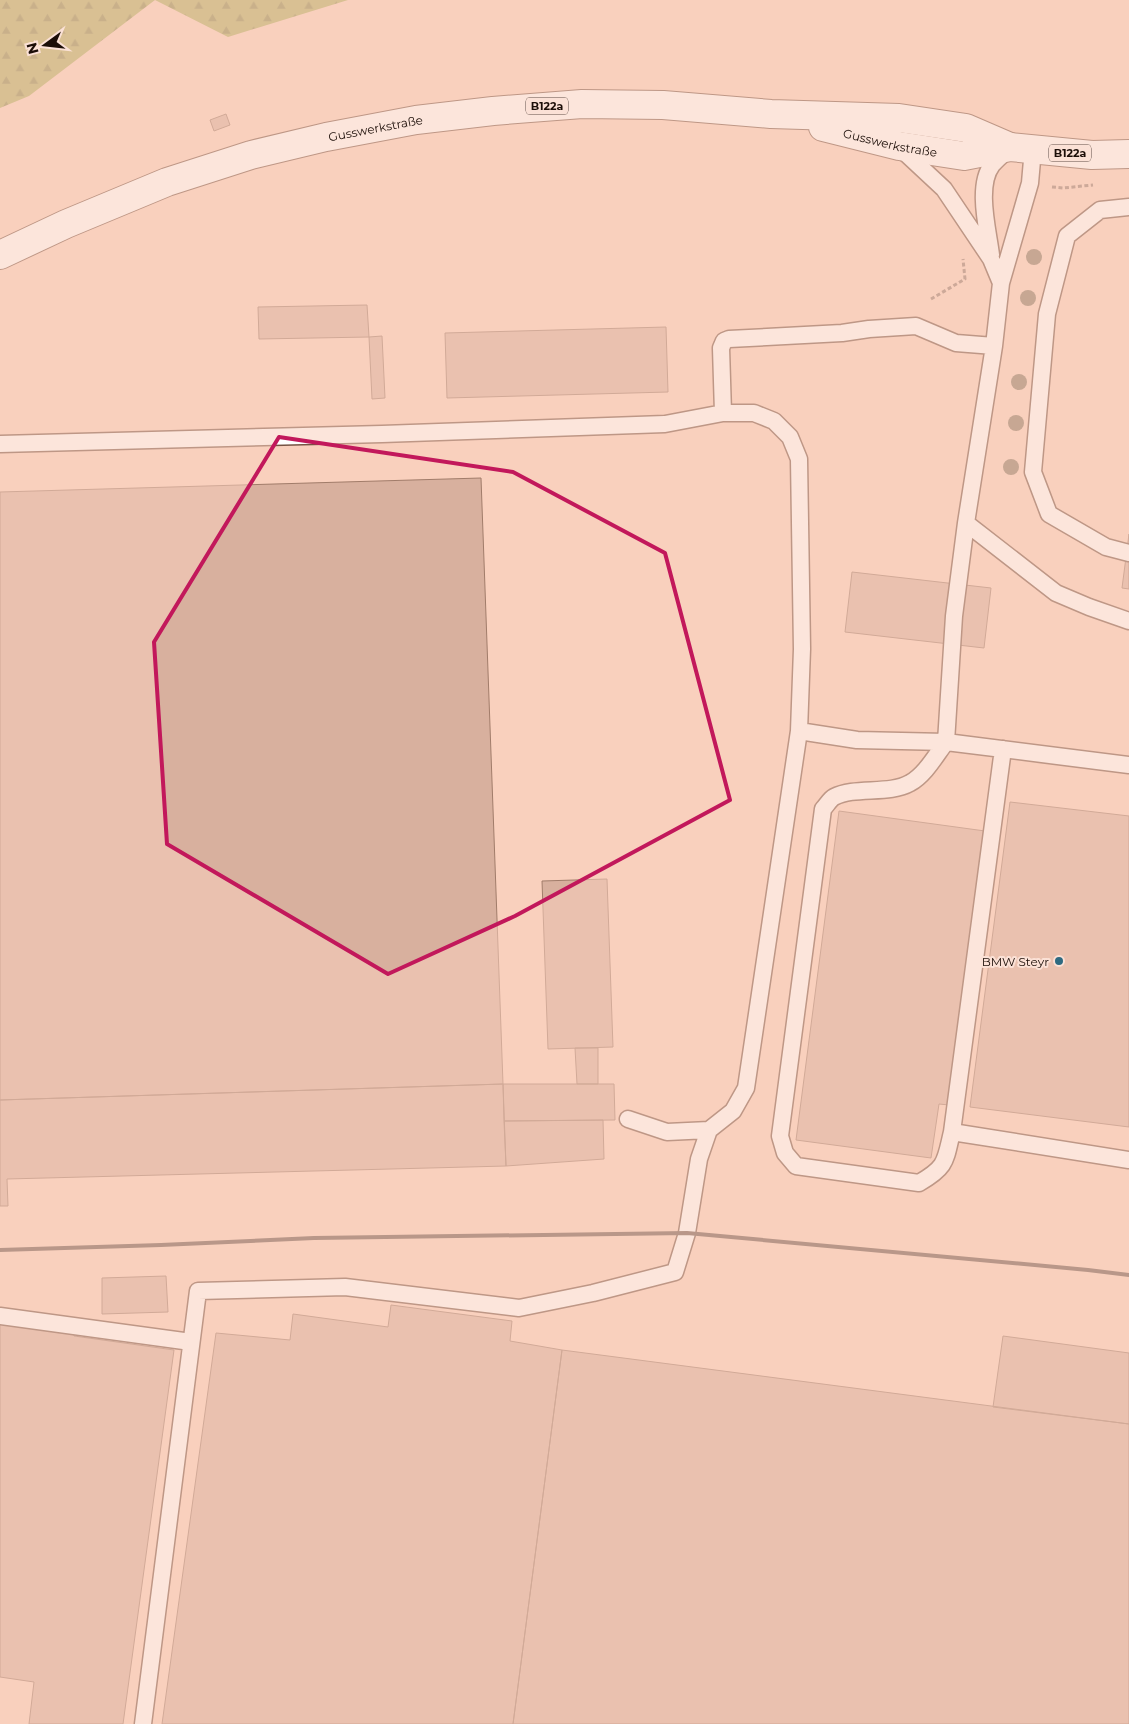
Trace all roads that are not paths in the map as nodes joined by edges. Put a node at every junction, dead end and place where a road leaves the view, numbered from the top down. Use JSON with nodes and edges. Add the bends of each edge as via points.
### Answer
{"nodes":[{"id":1,"x":770,"y":114,"type":"junction"},
{"id":2,"x":899,"y":146,"type":"junction"},
{"id":3,"x":1022,"y":148,"type":"junction"},
{"id":4,"x":1129,"y":154,"type":"edge"},
{"id":5,"x":1129,"y":207,"type":"edge"},
{"id":6,"x":0,"y":254,"type":"edge"},
{"id":7,"x":991,"y":259,"type":"junction"},
{"id":8,"x":1001,"y":283,"type":"junction"},
{"id":9,"x":994,"y":346,"type":"junction"},
{"id":10,"x":723,"y":413,"type":"junction"},
{"id":11,"x":0,"y":444,"type":"edge"},
{"id":12,"x":966,"y":523,"type":"junction"},
{"id":13,"x":1129,"y":553,"type":"edge"},
{"id":14,"x":1129,"y":621,"type":"edge"},
{"id":15,"x":799,"y":731,"type":"junction"},
{"id":16,"x":946,"y":742,"type":"junction"},
{"id":17,"x":1003,"y":749,"type":"junction"},
{"id":18,"x":1129,"y":765,"type":"edge"},
{"id":19,"x":628,"y":1119,"type":"dead end"},
{"id":20,"x":709,"y":1130,"type":"junction"},
{"id":21,"x":952,"y":1132,"type":"junction"},
{"id":22,"x":1129,"y":1160,"type":"edge"},
{"id":23,"x":0,"y":1316,"type":"edge"},
{"id":24,"x":191,"y":1342,"type":"junction"},
{"id":25,"x":144,"y":1724,"type":"edge"}],
"edges":[{"from":1,"to":2,"type":"main road","name":"Gusswerkstraße","number":"B122a"},
{"from":1,"to":3,"type":"main road","name":"Gusswerkstraße","number":"B122a","via":[[900,118],[966,128]]},
{"from":1,"to":6,"type":"main road","name":"Gusswerkstraße","number":"B122a","via":[[662,105],[582,104],[493,110],[416,120],[250,156],[167,182]]},
{"from":2,"to":3,"type":"main road","name":"Gusswerkstraße","number":"B122a","via":[[964,156]]},
{"from":2,"to":7,"type":"lane","via":[[944,189]]},
{"from":3,"to":4,"type":"main road","name":"Gusswerkstraße","number":"B122a","via":[[1092,155]]},
{"from":3,"to":7,"type":"lane","via":[[991,166],[985,180],[983,196]]},
{"from":3,"to":8,"type":"lane","via":[[1030,184]]},
{"from":5,"to":13,"type":"lane","via":[[1100,210],[1066,236],[1047,314],[1033,472],[1049,514],[1106,547]]},
{"from":7,"to":8,"type":"lane"},
{"from":8,"to":9,"type":"lane"},
{"from":9,"to":10,"type":"lane","via":[[956,343],[916,326],[842,334],[729,339],[721,348]]},
{"from":9,"to":12,"type":"lane"},
{"from":10,"to":11,"type":"lane","via":[[665,424]]},
{"from":10,"to":15,"type":"lane","via":[[754,413],[774,421],[790,437],[799,459],[802,649]]},
{"from":12,"to":14,"type":"lane","via":[[1056,593]]},
{"from":12,"to":16,"type":"lane","via":[[954,616]]},
{"from":15,"to":16,"type":"lane","via":[[857,740]]},
{"from":15,"to":20,"type":"lane","via":[[746,1088],[733,1111]]},
{"from":16,"to":17,"type":"lane"},
{"from":16,"to":21,"type":"lane","via":[[922,774],[910,783],[834,797],[824,808],[780,1136],[785,1154],[796,1166],[919,1183],[936,1173],[946,1160]]},
{"from":17,"to":18,"type":"lane"},
{"from":17,"to":21,"type":"lane"},
{"from":19,"to":20,"type":"lane","via":[[667,1132]]},
{"from":20,"to":24,"type":"lane","via":[[699,1159],[687,1233],[674,1272],[519,1308],[345,1287],[198,1291]]},
{"from":21,"to":22,"type":"lane"},
{"from":23,"to":24,"type":"lane"},
{"from":24,"to":25,"type":"lane"}]}
